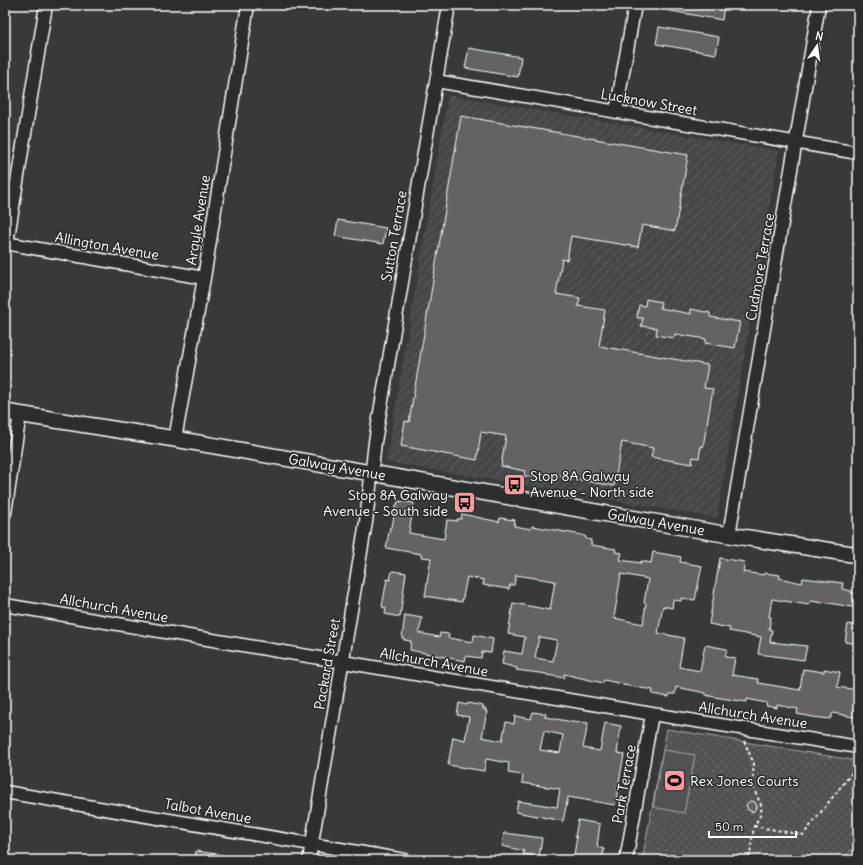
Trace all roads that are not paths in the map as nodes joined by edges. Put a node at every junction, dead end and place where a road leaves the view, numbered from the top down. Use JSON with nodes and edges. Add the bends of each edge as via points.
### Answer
{"nodes":[{"id":1,"x":46,"y":5,"type":"edge"},
{"id":2,"x":248,"y":5,"type":"edge"},
{"id":3,"x":450,"y":5,"type":"edge"},
{"id":4,"x":635,"y":5,"type":"edge"},
{"id":5,"x":819,"y":5,"type":"edge"},
{"id":6,"x":436,"y":81,"type":"junction"},
{"id":7,"x":616,"y":112,"type":"junction"},
{"id":8,"x":797,"y":143,"type":"junction"},
{"id":9,"x":858,"y":153,"type":"edge"},
{"id":10,"x":6,"y":243,"type":"edge"},
{"id":11,"x":204,"y":278,"type":"junction"},
{"id":12,"x":5,"y":412,"type":"edge"},
{"id":13,"x":20,"y":414,"type":"junction"},
{"id":14,"x":175,"y":439,"type":"junction"},
{"id":15,"x":372,"y":473,"type":"junction"},
{"id":16,"x":5,"y":513,"type":"edge"},
{"id":17,"x":730,"y":535,"type":"junction"},
{"id":18,"x":858,"y":555,"type":"edge"},
{"id":19,"x":5,"y":604,"type":"edge"},
{"id":20,"x":343,"y":661,"type":"junction"},
{"id":21,"x":652,"y":714,"type":"junction"},
{"id":22,"x":858,"y":747,"type":"edge"},
{"id":23,"x":5,"y":792,"type":"edge"},
{"id":24,"x":311,"y":844,"type":"junction"},
{"id":25,"x":309,"y":860,"type":"edge"},
{"id":26,"x":405,"y":860,"type":"edge"},
{"id":27,"x":626,"y":860,"type":"edge"}],
"edges":[{"from":1,"to":10,"type":"street"},
{"from":2,"to":11,"type":"street","name":"Argyle Avenue"},
{"from":3,"to":6,"type":"street","name":"Sutton Terrace"},
{"from":4,"to":7,"type":"street"},
{"from":5,"to":8,"type":"street","name":"Cudmore Terrace"},
{"from":6,"to":7,"type":"street","name":"Lucknow Street"},
{"from":6,"to":15,"type":"street","name":"Sutton Terrace","via":[[375,442]]},
{"from":7,"to":8,"type":"street","name":"Lucknow Street"},
{"from":8,"to":9,"type":"street","name":"Lucknow Street"},
{"from":8,"to":17,"type":"street","name":"Cudmore Terrace"},
{"from":10,"to":11,"type":"street","name":"Allington Avenue"},
{"from":11,"to":14,"type":"street","name":"Argyle Avenue"},
{"from":12,"to":13,"type":"street","name":"Galway Avenue"},
{"from":13,"to":14,"type":"street","name":"Galway Avenue"},
{"from":13,"to":16,"type":"street"},
{"from":14,"to":15,"type":"street","name":"Galway Avenue"},
{"from":15,"to":17,"type":"street","name":"Galway Avenue"},
{"from":15,"to":20,"type":"street","name":"Packard Street"},
{"from":17,"to":18,"type":"street","name":"Galway Avenue"},
{"from":19,"to":20,"type":"street","name":"Allchurch Avenue"},
{"from":20,"to":21,"type":"street","name":"Allchurch Avenue"},
{"from":20,"to":24,"type":"street","name":"Packard Street"},
{"from":21,"to":22,"type":"street","name":"Allchurch Avenue"},
{"from":21,"to":27,"type":"street","name":"Park Terrace"},
{"from":23,"to":24,"type":"street","name":"Talbot Avenue"},
{"from":24,"to":25,"type":"street","name":"Packard Street"},
{"from":24,"to":26,"type":"street","name":"Talbot Avenue"}]}
